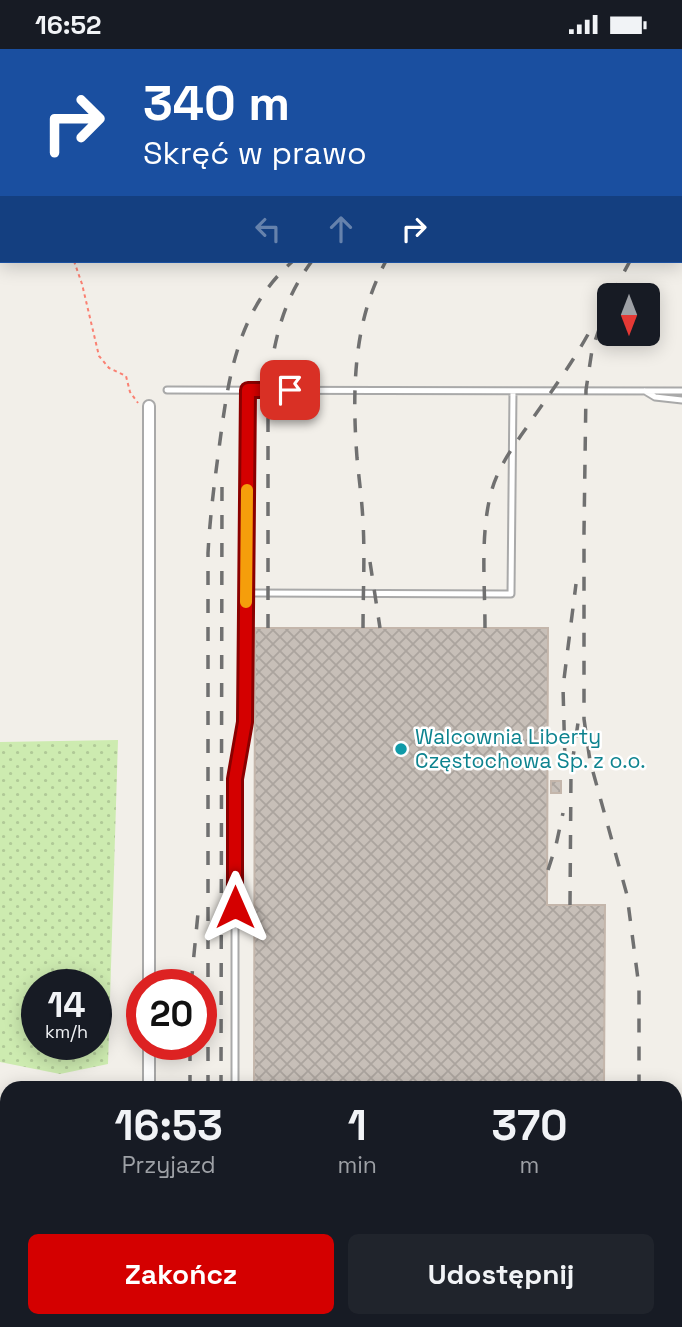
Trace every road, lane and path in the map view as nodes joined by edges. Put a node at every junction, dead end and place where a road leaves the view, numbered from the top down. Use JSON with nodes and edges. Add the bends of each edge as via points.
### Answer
{"nodes":[{"id":1,"x":75,"y":263,"type":"edge"},
{"id":2,"x":167,"y":390,"type":"dead end"},
{"id":3,"x":248,"y":390,"type":"junction"},
{"id":4,"x":513,"y":391,"type":"junction"},
{"id":5,"x":644,"y":391,"type":"junction"},
{"id":6,"x":682,"y":391,"type":"edge"},
{"id":7,"x":682,"y":400,"type":"edge"},
{"id":8,"x":149,"y":406,"type":"joint"},
{"id":9,"x":246,"y":593,"type":"junction"},
{"id":10,"x":149,"y":969,"type":"edge"},
{"id":11,"x":149,"y":1060,"type":"edge"},
{"id":12,"x":149,"y":1081,"type":"edge"},
{"id":13,"x":235,"y":1081,"type":"edge"}],
"edges":[{"from":1,"to":8,"type":"path","via":[[99,356],[109,368],[126,376],[139,404]]},
{"from":2,"to":3,"type":"lane"},
{"from":3,"to":4,"type":"lane"},
{"from":3,"to":9,"type":"lane"},
{"from":4,"to":5,"type":"lane"},
{"from":4,"to":9,"type":"lane","via":[[511,594]]},
{"from":5,"to":6,"type":"lane"},
{"from":5,"to":7,"type":"lane"},
{"from":8,"to":10,"type":"street"},
{"from":9,"to":13,"type":"lane","via":[[245,722],[235,779]]},
{"from":11,"to":12,"type":"street"}]}
